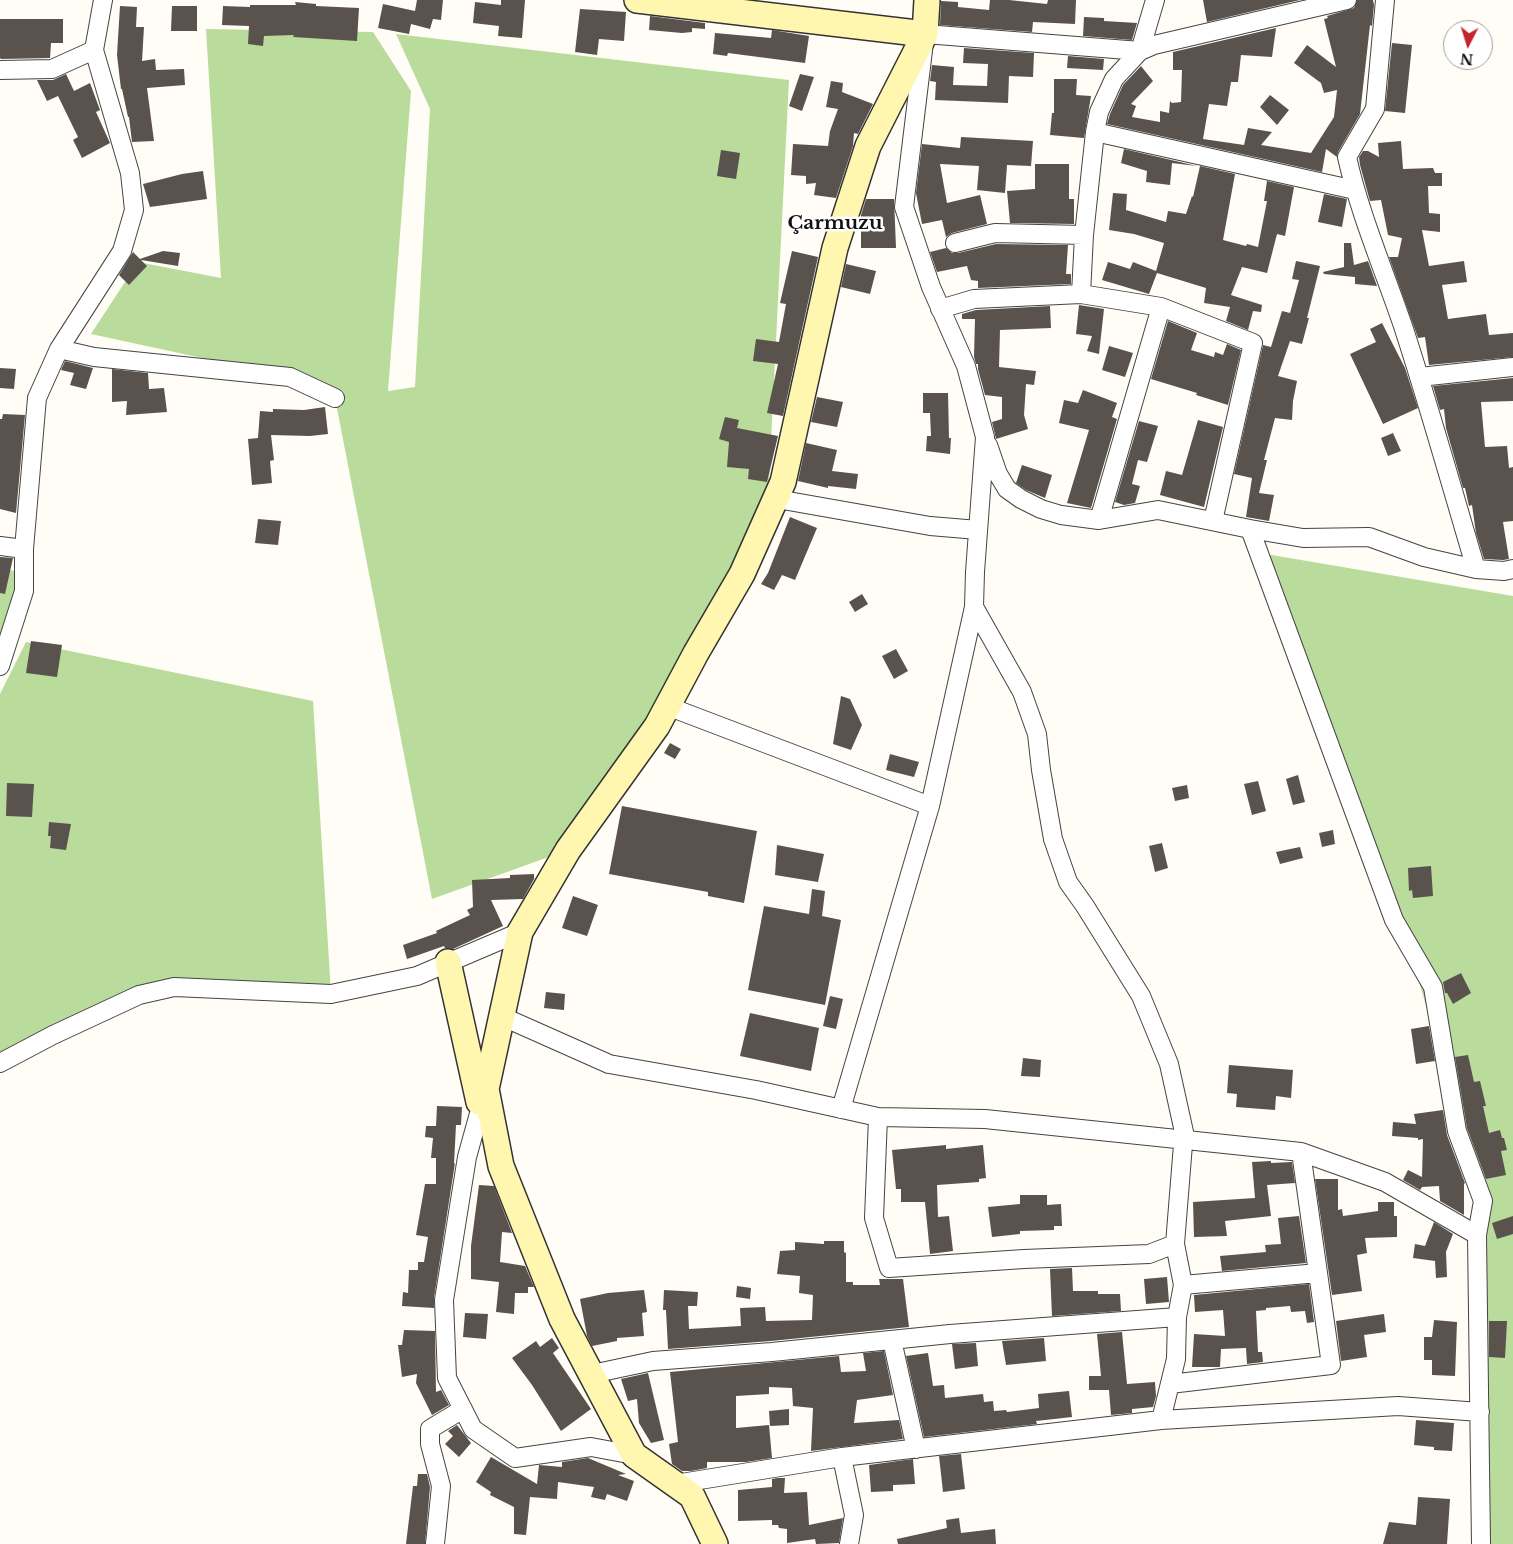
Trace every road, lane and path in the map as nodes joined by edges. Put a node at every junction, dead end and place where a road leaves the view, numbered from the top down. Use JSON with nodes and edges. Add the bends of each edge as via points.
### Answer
{"nodes":[{"id":1,"x":103,"y":0,"type":"edge"},
{"id":2,"x":637,"y":0,"type":"edge"},
{"id":3,"x":927,"y":0,"type":"edge"},
{"id":4,"x":1155,"y":0,"type":"edge"},
{"id":5,"x":1348,"y":0,"type":"edge"},
{"id":6,"x":1385,"y":0,"type":"edge"},
{"id":7,"x":924,"y":34,"type":"junction"},
{"id":8,"x":94,"y":50,"type":"junction"},
{"id":9,"x":1140,"y":51,"type":"junction"},
{"id":10,"x":0,"y":70,"type":"edge"},
{"id":11,"x":1095,"y":132,"type":"junction"},
{"id":12,"x":1355,"y":190,"type":"junction"},
{"id":13,"x":1084,"y":235,"type":"junction"},
{"id":14,"x":955,"y":243,"type":"dead end"},
{"id":15,"x":1081,"y":294,"type":"junction"},
{"id":16,"x":1161,"y":307,"type":"junction"},
{"id":17,"x":940,"y":309,"type":"junction"},
{"id":18,"x":60,"y":349,"type":"junction"},
{"id":19,"x":1513,"y":367,"type":"edge"},
{"id":20,"x":1420,"y":377,"type":"junction"},
{"id":21,"x":335,"y":398,"type":"dead end"},
{"id":22,"x":985,"y":437,"type":"junction"},
{"id":23,"x":777,"y":498,"type":"junction"},
{"id":24,"x":1099,"y":520,"type":"junction"},
{"id":25,"x":1213,"y":520,"type":"junction"},
{"id":26,"x":1250,"y":529,"type":"junction"},
{"id":27,"x":978,"y":530,"type":"junction"},
{"id":28,"x":0,"y":546,"type":"edge"},
{"id":29,"x":24,"y":549,"type":"junction"},
{"id":30,"x":1476,"y":569,"type":"junction"},
{"id":31,"x":1513,"y":569,"type":"edge"},
{"id":32,"x":974,"y":608,"type":"junction"},
{"id":33,"x":0,"y":666,"type":"edge"},
{"id":34,"x":667,"y":706,"type":"junction"},
{"id":35,"x":930,"y":806,"type":"junction"},
{"id":36,"x":520,"y":932,"type":"junction"},
{"id":37,"x":448,"y":962,"type":"junction"},
{"id":38,"x":501,"y":1016,"type":"junction"},
{"id":39,"x":0,"y":1063,"type":"edge"},
{"id":40,"x":483,"y":1100,"type":"junction"},
{"id":41,"x":841,"y":1109,"type":"junction"},
{"id":42,"x":878,"y":1117,"type":"junction"},
{"id":43,"x":1184,"y":1139,"type":"junction"},
{"id":44,"x":1301,"y":1152,"type":"junction"},
{"id":45,"x":1477,"y":1235,"type":"junction"},
{"id":46,"x":1175,"y":1244,"type":"junction"},
{"id":47,"x":1318,"y":1272,"type":"junction"},
{"id":48,"x":1183,"y":1285,"type":"junction"},
{"id":49,"x":1177,"y":1317,"type":"junction"},
{"id":50,"x":892,"y":1340,"type":"junction"},
{"id":51,"x":592,"y":1374,"type":"junction"},
{"id":52,"x":1170,"y":1384,"type":"junction"},
{"id":53,"x":463,"y":1409,"type":"junction"},
{"id":54,"x":1480,"y":1412,"type":"junction"},
{"id":55,"x":1161,"y":1420,"type":"junction"},
{"id":56,"x":916,"y":1449,"type":"junction"},
{"id":57,"x":634,"y":1454,"type":"junction"},
{"id":58,"x":842,"y":1458,"type":"junction"},
{"id":59,"x":675,"y":1484,"type":"junction"},
{"id":60,"x":435,"y":1544,"type":"edge"},
{"id":61,"x":715,"y":1544,"type":"edge"},
{"id":62,"x":849,"y":1544,"type":"edge"},
{"id":63,"x":1481,"y":1544,"type":"edge"}],
"edges":[{"from":1,"to":8,"type":"street"},
{"from":2,"to":7,"type":"street"},
{"from":3,"to":7,"type":"street"},
{"from":4,"to":9,"type":"street"},
{"from":5,"to":9,"type":"street"},
{"from":6,"to":12,"type":"street","via":[[1375,110],[1347,157]]},
{"from":7,"to":9,"type":"street"},
{"from":7,"to":17,"type":"street","via":[[904,207]]},
{"from":7,"to":23,"type":"street","via":[[868,146],[841,229]]},
{"from":8,"to":10,"type":"street","via":[[52,69]]},
{"from":8,"to":18,"type":"street","via":[[130,173],[134,210],[122,251]]},
{"from":9,"to":11,"type":"street","via":[[1114,79],[1099,112]]},
{"from":11,"to":12,"type":"street"},
{"from":11,"to":13,"type":"street"},
{"from":12,"to":20,"type":"street"},
{"from":13,"to":14,"type":"street","via":[[995,234]]},
{"from":13,"to":15,"type":"street"},
{"from":15,"to":16,"type":"street"},
{"from":15,"to":17,"type":"street","via":[[974,299]]},
{"from":16,"to":24,"type":"street"},
{"from":16,"to":25,"type":"street","via":[[1253,343]]},
{"from":17,"to":22,"type":"street","via":[[966,366]]},
{"from":18,"to":21,"type":"street","via":[[94,357],[290,377]]},
{"from":18,"to":29,"type":"street","via":[[37,398]]},
{"from":19,"to":20,"type":"street"},
{"from":20,"to":30,"type":"street"},
{"from":22,"to":24,"type":"street","via":[[1007,489],[1041,509]]},
{"from":22,"to":27,"type":"street"},
{"from":23,"to":27,"type":"street","via":[[930,526]]},
{"from":23,"to":34,"type":"street","via":[[742,574]]},
{"from":24,"to":25,"type":"street","via":[[1158,510]]},
{"from":25,"to":26,"type":"street"},
{"from":26,"to":30,"type":"street","via":[[1303,538],[1370,537],[1424,557]]},
{"from":26,"to":45,"type":"street","via":[[1394,920],[1434,987],[1457,1131],[1483,1201]]},
{"from":27,"to":32,"type":"street"},
{"from":28,"to":29,"type":"street"},
{"from":29,"to":33,"type":"street","via":[[24,591]]},
{"from":30,"to":31,"type":"street"},
{"from":32,"to":35,"type":"street"},
{"from":32,"to":43,"type":"street","via":[[1022,692],[1037,734],[1053,839],[1068,882],[1141,996],[1168,1064]]},
{"from":34,"to":35,"type":"street"},
{"from":34,"to":36,"type":"street","via":[[657,726],[568,850]]},
{"from":35,"to":41,"type":"street"},
{"from":36,"to":37,"type":"street"},
{"from":36,"to":38,"type":"street"},
{"from":37,"to":39,"type":"street","via":[[417,976],[331,994],[174,987],[139,995],[53,1034]]},
{"from":37,"to":40,"type":"street"},
{"from":38,"to":40,"type":"street"},
{"from":38,"to":41,"type":"street","via":[[609,1064]]},
{"from":40,"to":51,"type":"street","via":[[501,1166],[562,1319]]},
{"from":40,"to":53,"type":"street","via":[[467,1157],[444,1300],[447,1378]]},
{"from":41,"to":42,"type":"street"},
{"from":42,"to":43,"type":"street","via":[[984,1120]]},
{"from":42,"to":46,"type":"street","via":[[874,1218],[890,1268],[1150,1254]]},
{"from":43,"to":44,"type":"street"},
{"from":43,"to":46,"type":"street"},
{"from":44,"to":45,"type":"street","via":[[1385,1182]]},
{"from":44,"to":47,"type":"street"},
{"from":45,"to":54,"type":"street"},
{"from":46,"to":48,"type":"street"},
{"from":47,"to":48,"type":"street"},
{"from":47,"to":52,"type":"street","via":[[1331,1365]]},
{"from":48,"to":49,"type":"street"},
{"from":49,"to":50,"type":"street"},
{"from":49,"to":52,"type":"street","via":[[1176,1359]]},
{"from":50,"to":51,"type":"street","via":[[653,1361]]},
{"from":50,"to":56,"type":"street"},
{"from":51,"to":57,"type":"street"},
{"from":52,"to":55,"type":"street"},
{"from":53,"to":57,"type":"street","via":[[473,1429],[515,1458],[591,1447]]},
{"from":53,"to":60,"type":"street","via":[[430,1429],[430,1444],[441,1486]]},
{"from":54,"to":55,"type":"street","via":[[1398,1406]]},
{"from":54,"to":63,"type":"street"},
{"from":55,"to":56,"type":"street"},
{"from":56,"to":58,"type":"street"},
{"from":57,"to":59,"type":"street"},
{"from":58,"to":59,"type":"street"},
{"from":58,"to":62,"type":"street","via":[[854,1515]]},
{"from":59,"to":61,"type":"street","via":[[692,1496]]}]}
